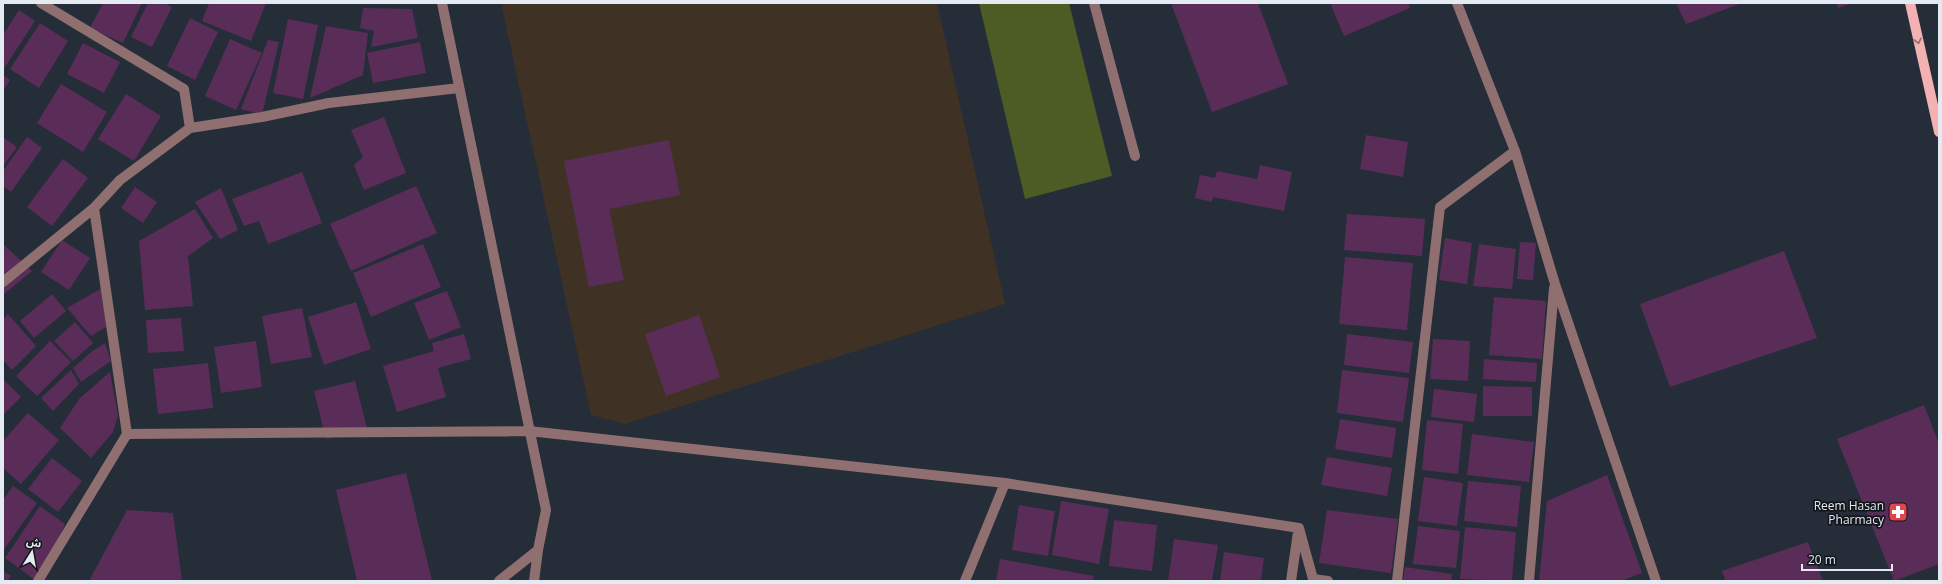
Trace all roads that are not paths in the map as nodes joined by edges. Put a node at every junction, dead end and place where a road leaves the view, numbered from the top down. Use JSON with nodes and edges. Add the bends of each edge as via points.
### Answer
{"nodes":[{"id":1,"x":41,"y":3,"type":"edge"},
{"id":2,"x":442,"y":3,"type":"edge"},
{"id":3,"x":1094,"y":3,"type":"edge"},
{"id":4,"x":1457,"y":3,"type":"edge"},
{"id":5,"x":1910,"y":3,"type":"edge"},
{"id":6,"x":459,"y":88,"type":"junction"},
{"id":7,"x":190,"y":128,"type":"junction"},
{"id":8,"x":1939,"y":132,"type":"edge"},
{"id":9,"x":1515,"y":151,"type":"junction"},
{"id":10,"x":1135,"y":156,"type":"dead end"},
{"id":11,"x":94,"y":208,"type":"junction"},
{"id":12,"x":3,"y":282,"type":"edge"},
{"id":13,"x":1555,"y":284,"type":"junction"},
{"id":14,"x":529,"y":431,"type":"junction"},
{"id":15,"x":127,"y":434,"type":"junction"},
{"id":16,"x":1005,"y":483,"type":"junction"},
{"id":17,"x":1299,"y":528,"type":"junction"},
{"id":18,"x":538,"y":550,"type":"junction"},
{"id":19,"x":38,"y":581,"type":"edge"},
{"id":20,"x":499,"y":581,"type":"edge"},
{"id":21,"x":534,"y":581,"type":"edge"},
{"id":22,"x":965,"y":581,"type":"edge"},
{"id":23,"x":1291,"y":581,"type":"edge"},
{"id":24,"x":1328,"y":581,"type":"edge"},
{"id":25,"x":1397,"y":581,"type":"edge"},
{"id":26,"x":1528,"y":581,"type":"edge"},
{"id":27,"x":1656,"y":581,"type":"edge"}],
"edges":[{"from":1,"to":7,"type":"street","via":[[184,89]]},
{"from":2,"to":6,"type":"street"},
{"from":3,"to":10,"type":"street"},
{"from":4,"to":9,"type":"street"},
{"from":5,"to":8,"type":"main road","one_way":true},
{"from":6,"to":7,"type":"street","via":[[329,103]]},
{"from":6,"to":14,"type":"street"},
{"from":7,"to":11,"type":"street","via":[[120,180]]},
{"from":9,"to":13,"type":"street"},
{"from":9,"to":25,"type":"street","via":[[1440,207]]},
{"from":11,"to":12,"type":"street"},
{"from":11,"to":15,"type":"street"},
{"from":13,"to":26,"type":"street"},
{"from":13,"to":27,"type":"street"},
{"from":14,"to":15,"type":"street"},
{"from":14,"to":16,"type":"street"},
{"from":14,"to":18,"type":"street","via":[[546,510]]},
{"from":15,"to":19,"type":"street"},
{"from":16,"to":17,"type":"street"},
{"from":16,"to":22,"type":"street"},
{"from":17,"to":23,"type":"street"},
{"from":17,"to":24,"type":"street","via":[[1313,579]]},
{"from":18,"to":20,"type":"street"},
{"from":18,"to":21,"type":"street"}]}
